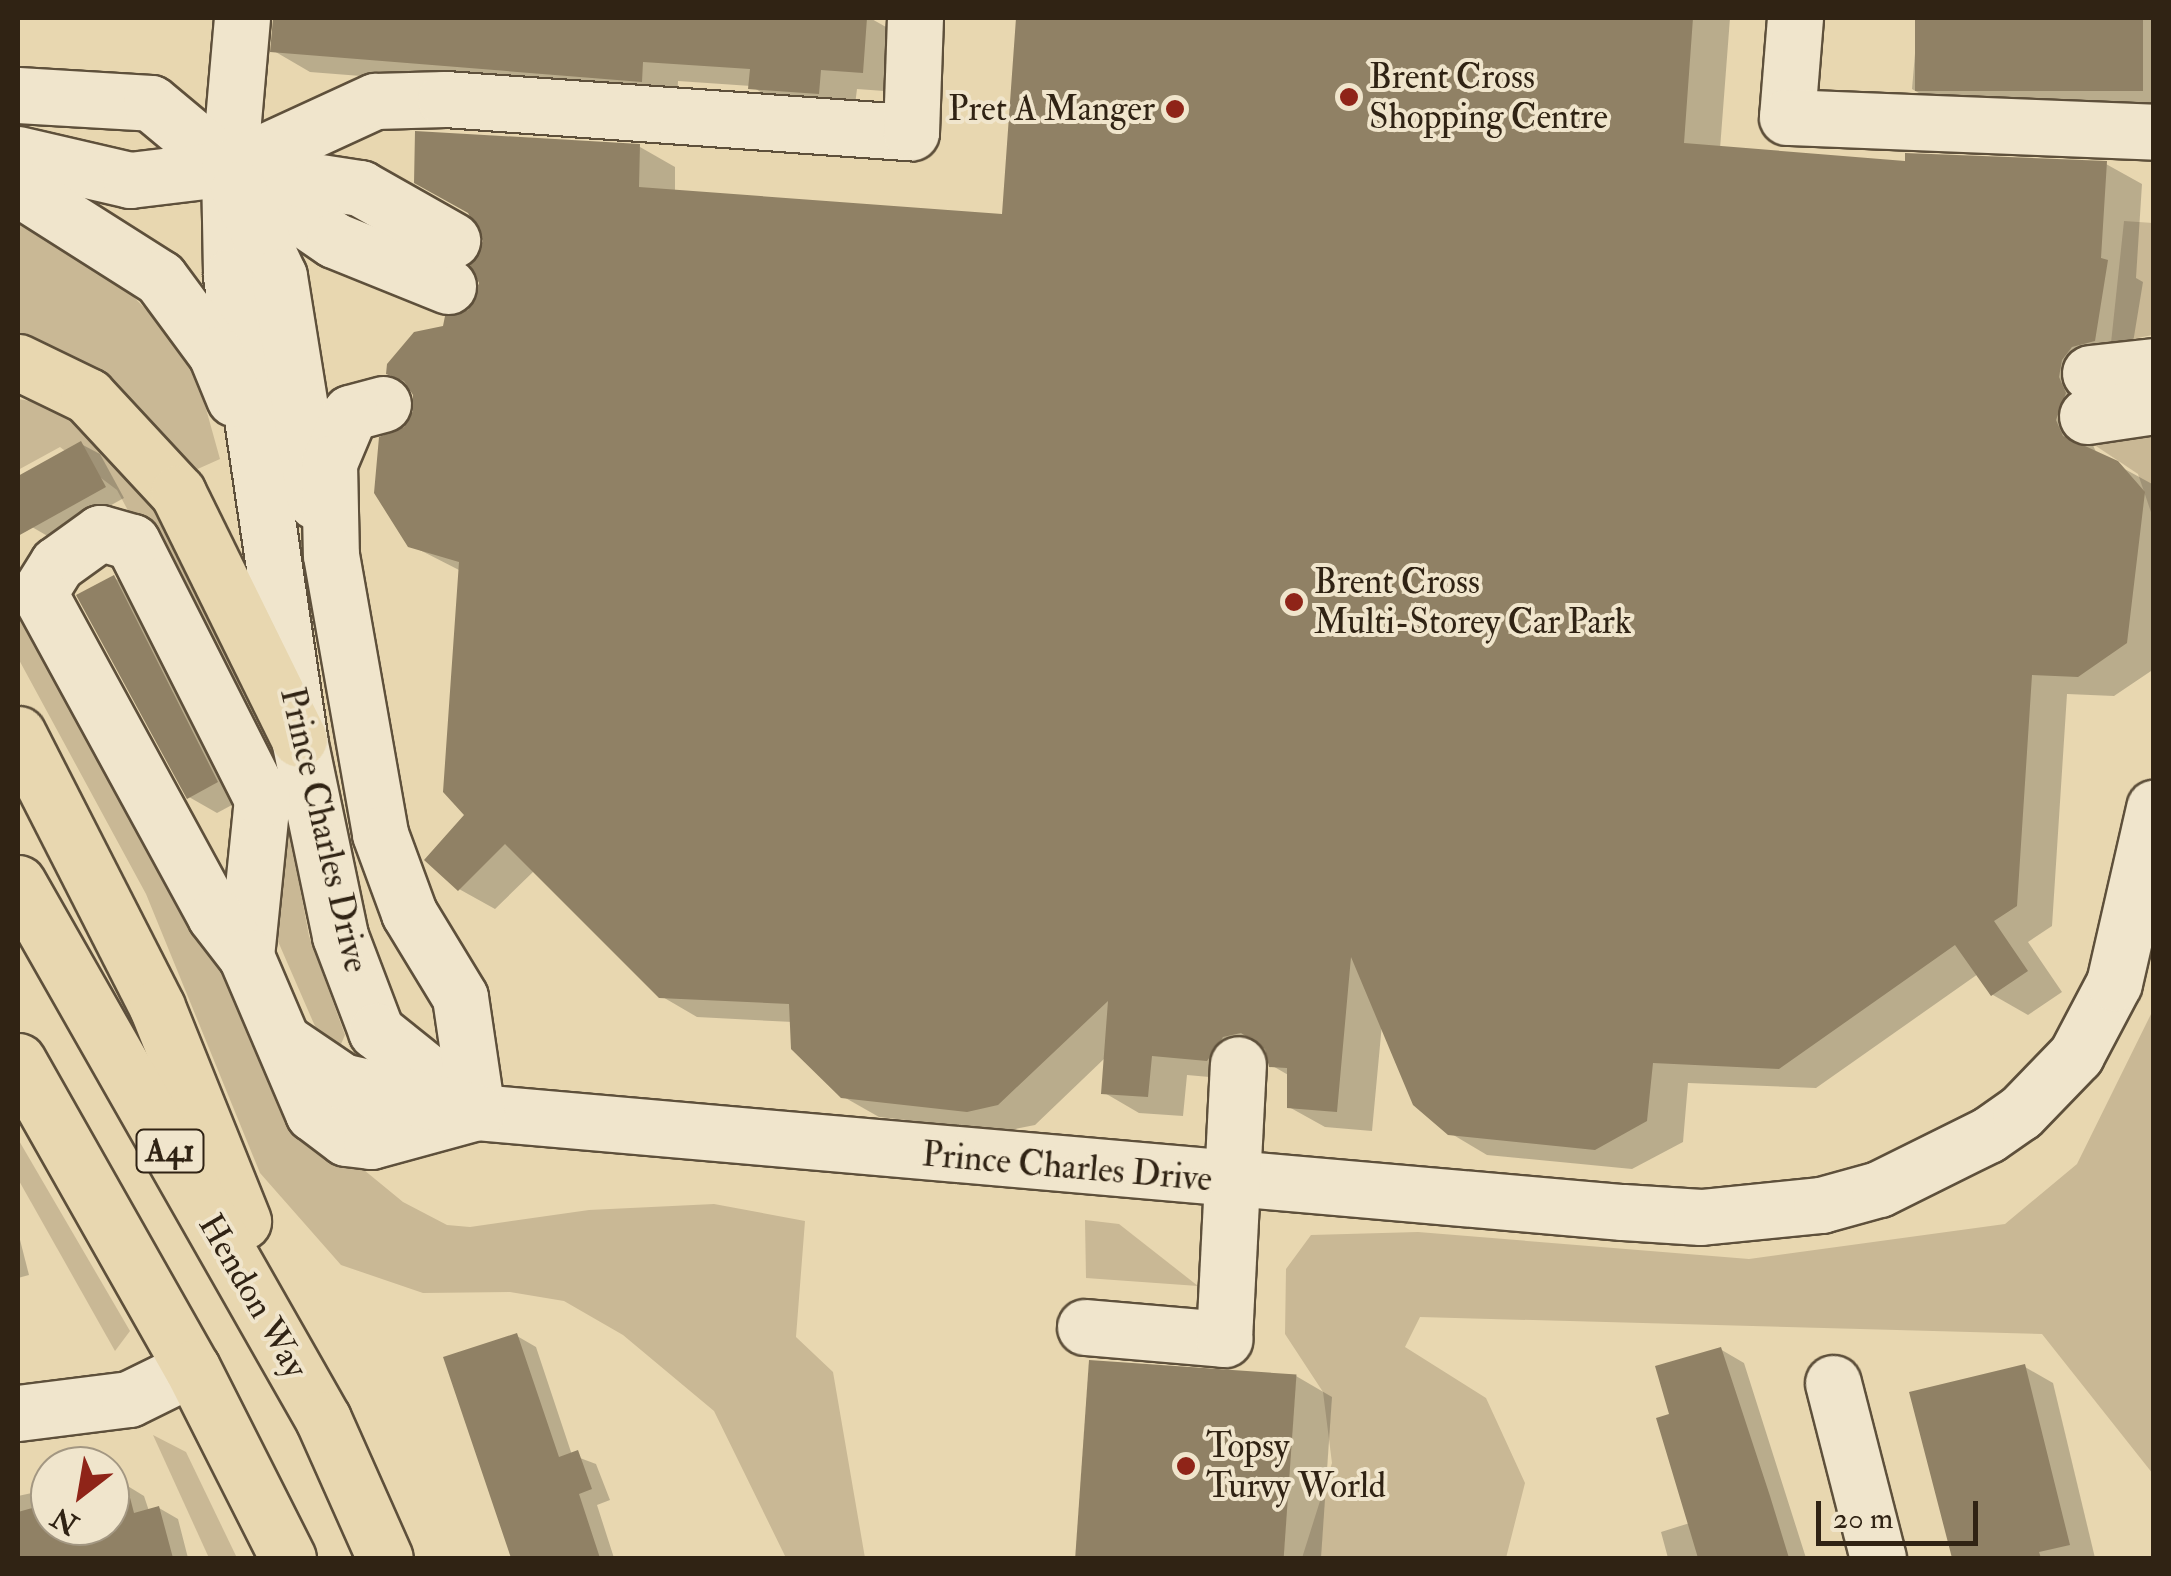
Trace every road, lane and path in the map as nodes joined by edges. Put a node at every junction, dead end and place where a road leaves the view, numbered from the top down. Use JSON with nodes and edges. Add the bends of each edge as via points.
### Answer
{"nodes":[{"id":1,"x":242,"y":18,"type":"edge"},
{"id":2,"x":915,"y":18,"type":"edge"},
{"id":3,"x":1794,"y":18,"type":"edge"},
{"id":4,"x":18,"y":95,"type":"edge"},
{"id":5,"x":2154,"y":132,"type":"edge"},
{"id":6,"x":18,"y":154,"type":"edge"},
{"id":7,"x":228,"y":168,"type":"junction"},
{"id":8,"x":18,"y":188,"type":"edge"},
{"id":9,"x":450,"y":263,"type":"dead end"},
{"id":10,"x":18,"y":362,"type":"edge"},
{"id":11,"x":2154,"y":366,"type":"edge"},
{"id":12,"x":383,"y":404,"type":"dead end"},
{"id":13,"x":2154,"y":406,"type":"edge"},
{"id":14,"x":254,"y":448,"type":"junction"},
{"id":15,"x":331,"y":555,"type":"junction"},
{"id":16,"x":18,"y":734,"type":"edge"},
{"id":17,"x":299,"y":739,"type":"junction"},
{"id":18,"x":2154,"y":808,"type":"edge"},
{"id":19,"x":18,"y":884,"type":"edge"},
{"id":20,"x":246,"y":956,"type":"junction"},
{"id":21,"x":18,"y":1061,"type":"edge"},
{"id":22,"x":1238,"y":1064,"type":"dead end"},
{"id":23,"x":477,"y":1112,"type":"junction"},
{"id":24,"x":1229,"y":1182,"type":"junction"},
{"id":25,"x":1085,"y":1327,"type":"dead end"},
{"id":26,"x":192,"y":1368,"type":"junction"},
{"id":27,"x":1833,"y":1383,"type":"dead end"},
{"id":28,"x":18,"y":1413,"type":"edge"},
{"id":29,"x":323,"y":1419,"type":"junction"},
{"id":30,"x":288,"y":1558,"type":"edge"},
{"id":31,"x":386,"y":1558,"type":"edge"},
{"id":32,"x":1878,"y":1558,"type":"edge"}],
"edges":[{"from":1,"to":7,"type":"street","name":"Prince Charles Drive"},
{"from":2,"to":7,"type":"street","via":[[911,132],[446,100],[375,101]]},
{"from":3,"to":5,"type":"street","via":[[1787,117]]},
{"from":4,"to":7,"type":"street","via":[[151,104]]},
{"from":6,"to":7,"type":"street","via":[[130,180]]},
{"from":7,"to":9,"type":"street","via":[[334,240]]},
{"from":7,"to":14,"type":"street","name":"Prince Charles Drive","via":[[231,276]]},
{"from":7,"to":15,"type":"street","via":[[279,276],[308,480]]},
{"from":8,"to":14,"type":"street","name":"Prince Charles Drive","via":[[160,278],[216,354]]},
{"from":10,"to":17,"type":"highway","via":[[88,396],[178,493]]},
{"from":11,"to":13,"type":"street","via":[[2089,394]]},
{"from":12,"to":15,"type":"street","via":[[350,413],[329,462]]},
{"from":14,"to":17,"type":"street","name":"Prince Charles Drive"},
{"from":15,"to":23,"type":"street","via":[[380,834],[409,913],[460,997]]},
{"from":16,"to":29,"type":"highway","via":[[157,1007]]},
{"from":17,"to":23,"type":"street","name":"Prince Charles Drive","via":[[340,936],[376,1031]]},
{"from":18,"to":24,"type":"street","name":"Prince Charles Drive","via":[[2114,983],[2076,1054],[1988,1136],[1879,1188],[1762,1214],[1701,1217]]},
{"from":19,"to":29,"type":"highway","name":"Hendon Way","number":"A41"},
{"from":20,"to":20,"type":"street","via":[[215,916],[39,594],[57,564],[100,534],[132,542],[262,798]]},
{"from":20,"to":23,"type":"street","via":[[284,1041],[342,1081]]},
{"from":21,"to":26,"type":"highway","number":"A41"},
{"from":22,"to":24,"type":"street"},
{"from":23,"to":24,"type":"street","name":"Prince Charles Drive"},
{"from":24,"to":25,"type":"street","via":[[1224,1340]]},
{"from":26,"to":28,"type":"street","via":[[129,1400]]},
{"from":26,"to":30,"type":"highway","number":"A41"},
{"from":27,"to":32,"type":"street"},
{"from":29,"to":31,"type":"highway","name":"Hendon Way","number":"A41"}]}
